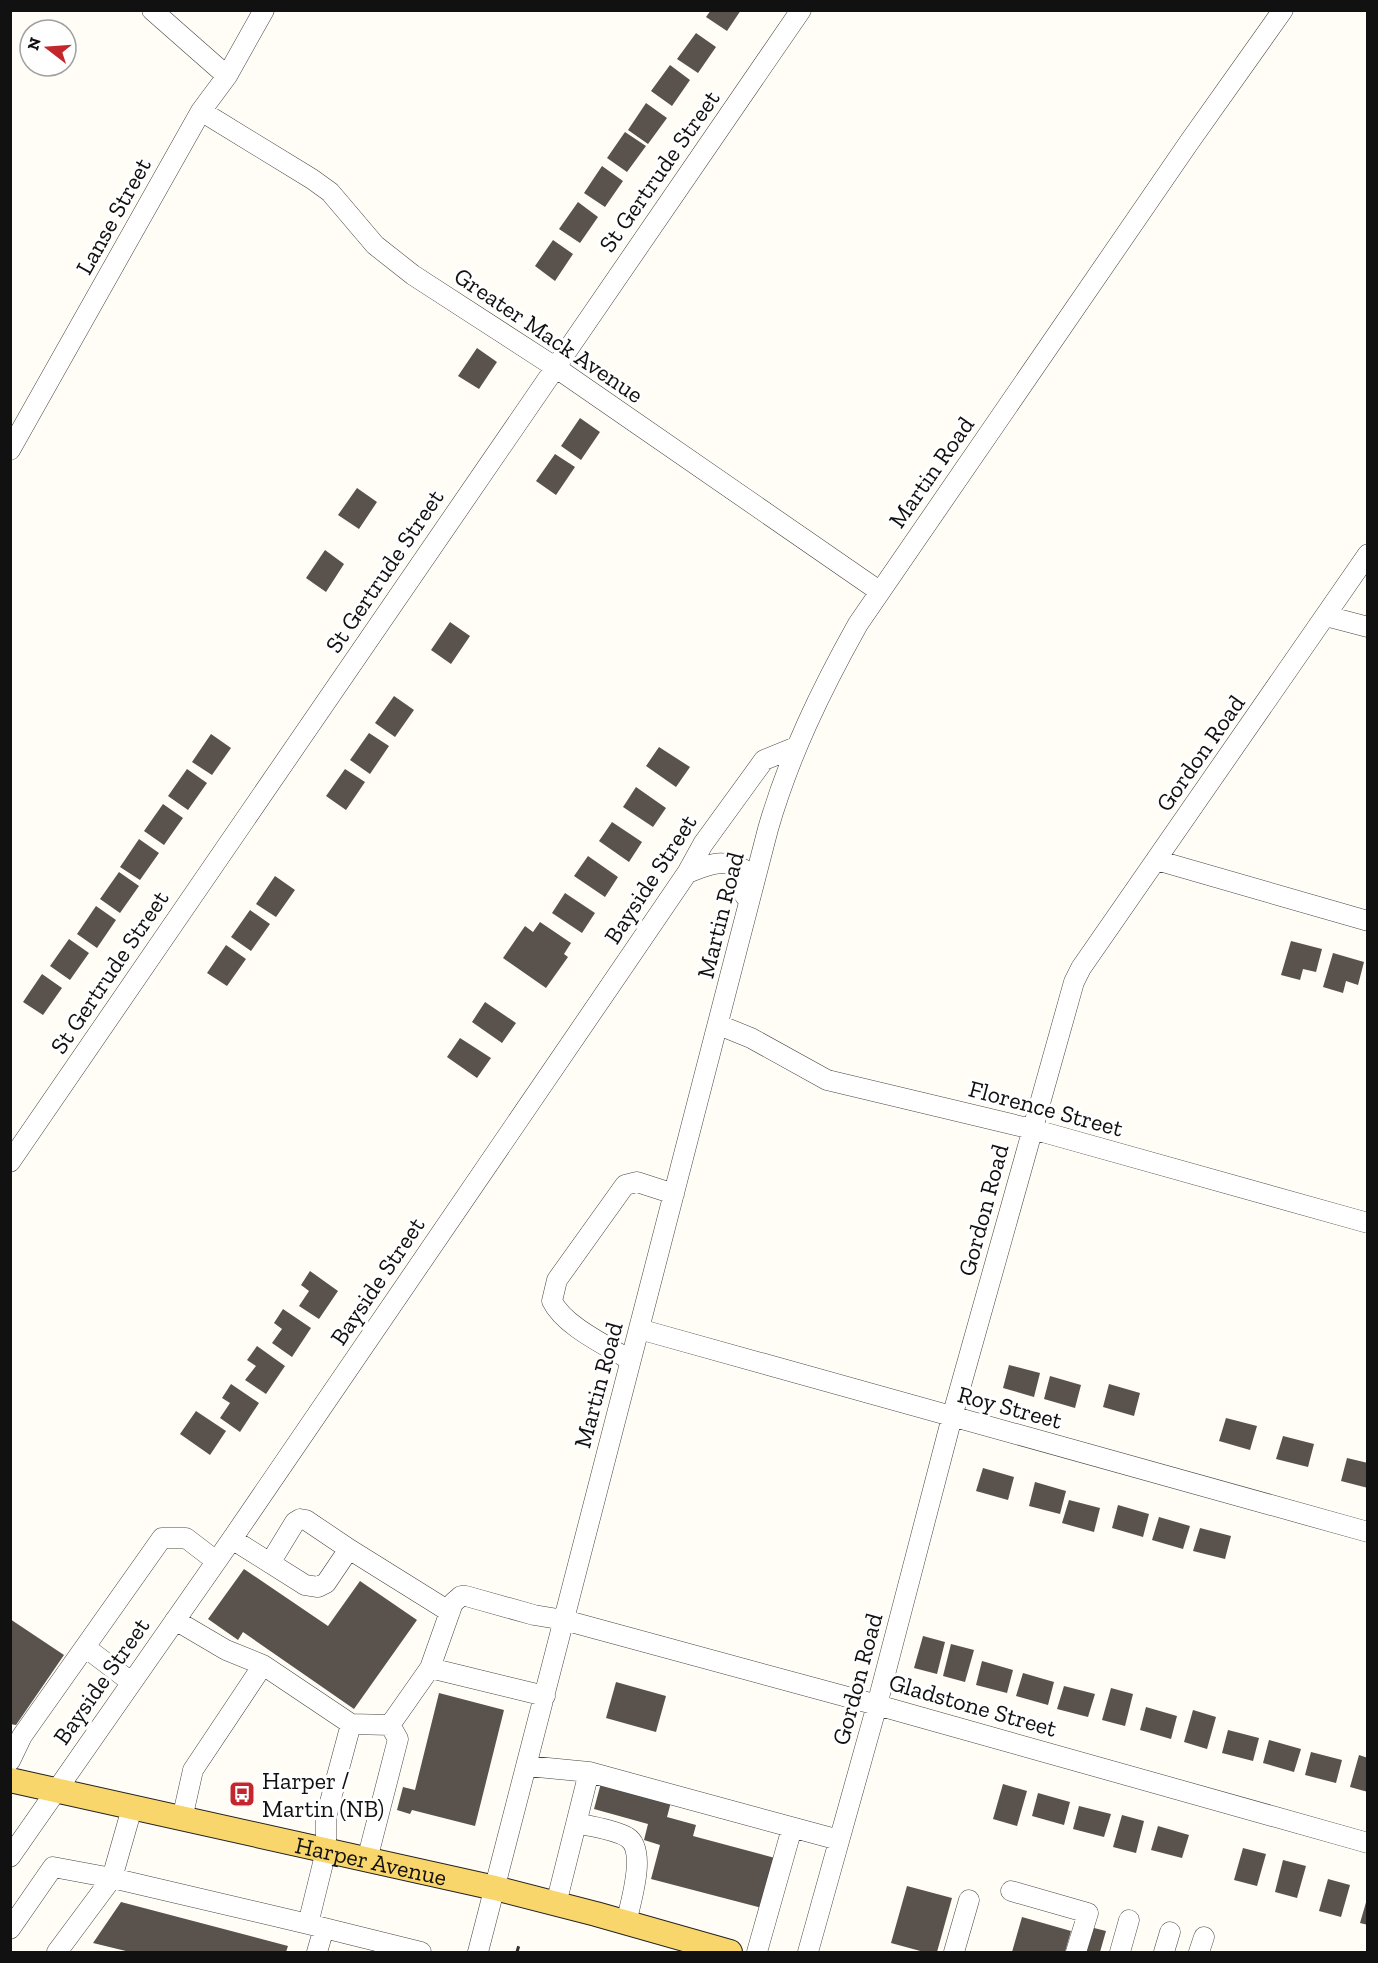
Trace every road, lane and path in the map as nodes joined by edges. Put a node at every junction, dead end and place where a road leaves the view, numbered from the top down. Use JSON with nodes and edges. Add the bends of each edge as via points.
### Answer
{"nodes":[{"id":1,"x":152,"y":10,"type":"edge"},
{"id":2,"x":264,"y":10,"type":"edge"},
{"id":3,"x":801,"y":10,"type":"edge"},
{"id":4,"x":1282,"y":10,"type":"edge"},
{"id":5,"x":227,"y":76,"type":"junction"},
{"id":6,"x":201,"y":111,"type":"junction"},
{"id":7,"x":555,"y":367,"type":"junction"},
{"id":8,"x":10,"y":450,"type":"edge"},
{"id":9,"x":1368,"y":554,"type":"edge"},
{"id":10,"x":879,"y":591,"type":"junction"},
{"id":11,"x":1326,"y":616,"type":"junction"},
{"id":12,"x":1368,"y":627,"type":"edge"},
{"id":13,"x":796,"y":747,"type":"junction"},
{"id":14,"x":1156,"y":860,"type":"junction"},
{"id":15,"x":687,"y":873,"type":"junction"},
{"id":16,"x":1368,"y":921,"type":"edge"},
{"id":17,"x":741,"y":936,"type":"junction"},
{"id":18,"x":718,"y":1025,"type":"junction"},
{"id":19,"x":1032,"y":1129,"type":"junction"},
{"id":20,"x":10,"y":1162,"type":"edge"},
{"id":21,"x":674,"y":1194,"type":"junction"},
{"id":22,"x":1368,"y":1223,"type":"edge"},
{"id":23,"x":639,"y":1329,"type":"junction"},
{"id":24,"x":630,"y":1360,"type":"junction"},
{"id":25,"x":952,"y":1417,"type":"junction"},
{"id":26,"x":1368,"y":1532,"type":"edge"},
{"id":27,"x":232,"y":1539,"type":"junction"},
{"id":28,"x":349,"y":1548,"type":"junction"},
{"id":29,"x":216,"y":1562,"type":"junction"},
{"id":30,"x":270,"y":1563,"type":"junction"},
{"id":31,"x":450,"y":1612,"type":"junction"},
{"id":32,"x":175,"y":1620,"type":"junction"},
{"id":33,"x":564,"y":1620,"type":"junction"},
{"id":34,"x":85,"y":1647,"type":"junction"},
{"id":35,"x":263,"y":1665,"type":"junction"},
{"id":36,"x":430,"y":1668,"type":"junction"},
{"id":37,"x":131,"y":1682,"type":"junction"},
{"id":38,"x":545,"y":1696,"type":"junction"},
{"id":39,"x":877,"y":1705,"type":"junction"},
{"id":40,"x":351,"y":1724,"type":"junction"},
{"id":41,"x":390,"y":1725,"type":"junction"},
{"id":42,"x":10,"y":1761,"type":"edge"},
{"id":43,"x":527,"y":1766,"type":"junction"},
{"id":44,"x":589,"y":1772,"type":"junction"},
{"id":45,"x":10,"y":1780,"type":"edge"},
{"id":46,"x":55,"y":1791,"type":"junction"},
{"id":47,"x":132,"y":1808,"type":"junction"},
{"id":48,"x":182,"y":1819,"type":"junction"},
{"id":49,"x":577,"y":1823,"type":"junction"},
{"id":50,"x":792,"y":1828,"type":"junction"},
{"id":51,"x":839,"y":1840,"type":"junction"},
{"id":52,"x":1368,"y":1842,"type":"edge"},
{"id":53,"x":326,"y":1851,"type":"junction"},
{"id":54,"x":10,"y":1857,"type":"edge"},
{"id":55,"x":367,"y":1860,"type":"junction"},
{"id":56,"x":112,"y":1878,"type":"junction"},
{"id":57,"x":495,"y":1888,"type":"junction"},
{"id":58,"x":1011,"y":1891,"type":"dead end"},
{"id":59,"x":969,"y":1900,"type":"dead end"},
{"id":60,"x":556,"y":1904,"type":"junction"},
{"id":61,"x":1129,"y":1920,"type":"dead end"},
{"id":62,"x":626,"y":1923,"type":"junction"},
{"id":63,"x":316,"y":1926,"type":"junction"},
{"id":64,"x":10,"y":1929,"type":"edge"},
{"id":65,"x":1170,"y":1932,"type":"dead end"},
{"id":66,"x":519,"y":1945,"type":"dead end"},
{"id":67,"x":669,"y":1945,"type":"edge"},
{"id":68,"x":57,"y":1953,"type":"edge"},
{"id":69,"x":317,"y":1953,"type":"edge"},
{"id":70,"x":421,"y":1953,"type":"edge"},
{"id":71,"x":478,"y":1953,"type":"edge"},
{"id":72,"x":517,"y":1953,"type":"edge"},
{"id":73,"x":730,"y":1953,"type":"edge"},
{"id":74,"x":757,"y":1953,"type":"edge"},
{"id":75,"x":808,"y":1953,"type":"edge"},
{"id":76,"x":954,"y":1953,"type":"edge"},
{"id":77,"x":1077,"y":1953,"type":"edge"},
{"id":78,"x":1120,"y":1953,"type":"edge"},
{"id":79,"x":1164,"y":1953,"type":"edge"}],
"edges":[{"from":1,"to":5,"type":"street"},
{"from":2,"to":5,"type":"street","name":"Lanse Street"},
{"from":3,"to":7,"type":"street","name":"St Gertrude Street"},
{"from":4,"to":10,"type":"street","name":"Martin Road"},
{"from":5,"to":6,"type":"street","name":"Lanse Street"},
{"from":6,"to":7,"type":"street","name":"Greater Mack Avenue","via":[[330,192],[375,245],[413,275]]},
{"from":6,"to":8,"type":"street","name":"Lanse Street"},
{"from":7,"to":10,"type":"street","name":"Greater Mack Avenue"},
{"from":7,"to":20,"type":"street","name":"St Gertrude Street"},
{"from":9,"to":11,"type":"street","name":"Gordon Road"},
{"from":10,"to":13,"type":"street","name":"Martin Road","via":[[837,661]]},
{"from":11,"to":12,"type":"street"},
{"from":11,"to":14,"type":"street","name":"Gordon Road"},
{"from":13,"to":15,"type":"street","name":"Bayside Street","via":[[764,760],[703,844]]},
{"from":13,"to":17,"type":"street","name":"Martin Road","via":[[780,788]]},
{"from":14,"to":16,"type":"street"},
{"from":14,"to":19,"type":"street","name":"Gordon Road","via":[[1074,981]]},
{"from":15,"to":17,"type":"street","via":[[718,862],[743,869]]},
{"from":15,"to":27,"type":"street","name":"Bayside Street"},
{"from":17,"to":18,"type":"street","name":"Martin Road"},
{"from":18,"to":19,"type":"street","name":"Florence Street","via":[[751,1038],[827,1080]]},
{"from":18,"to":21,"type":"street","name":"Martin Road"},
{"from":19,"to":22,"type":"street","name":"Florence Street"},
{"from":19,"to":25,"type":"street","name":"Gordon Road"},
{"from":21,"to":23,"type":"street","name":"Martin Road"},
{"from":21,"to":24,"type":"street","via":[[637,1182],[626,1185],[557,1280],[552,1300],[557,1311]]},
{"from":23,"to":24,"type":"street","name":"Martin Road"},
{"from":23,"to":25,"type":"street","name":"Roy Street"},
{"from":24,"to":33,"type":"street","name":"Martin Road"},
{"from":25,"to":26,"type":"street","name":"Roy Street"},
{"from":25,"to":39,"type":"street","name":"Gordon Road"},
{"from":27,"to":29,"type":"street","name":"Bayside Street"},
{"from":27,"to":30,"type":"street"},
{"from":28,"to":30,"type":"street","via":[[326,1583],[318,1587],[305,1585]]},
{"from":28,"to":30,"type":"street","via":[[300,1519]]},
{"from":28,"to":31,"type":"street"},
{"from":29,"to":32,"type":"street","name":"Bayside Street"},
{"from":29,"to":34,"type":"street","via":[[186,1538],[162,1538]]},
{"from":31,"to":33,"type":"street","name":"Gladstone Street","via":[[457,1598],[466,1596]]},
{"from":31,"to":36,"type":"street"},
{"from":32,"to":35,"type":"street","via":[[226,1650]]},
{"from":32,"to":37,"type":"street","name":"Bayside Street"},
{"from":33,"to":38,"type":"street","name":"Martin Road"},
{"from":33,"to":39,"type":"street","name":"Gladstone Street"},
{"from":34,"to":37,"type":"street"},
{"from":34,"to":42,"type":"street","via":[[22,1736]]},
{"from":35,"to":40,"type":"street"},
{"from":35,"to":48,"type":"street","via":[[196,1765]]},
{"from":36,"to":38,"type":"street"},
{"from":36,"to":41,"type":"street"},
{"from":37,"to":46,"type":"street","name":"Bayside Street"},
{"from":38,"to":43,"type":"street","name":"Martin Road"},
{"from":39,"to":51,"type":"street","name":"Gordon Road"},
{"from":39,"to":52,"type":"street","name":"Gladstone Street"},
{"from":40,"to":41,"type":"street"},
{"from":40,"to":53,"type":"street","via":[[326,1817]]},
{"from":41,"to":55,"type":"street","via":[[398,1739]]},
{"from":43,"to":44,"type":"street"},
{"from":43,"to":57,"type":"street","name":"Martin Road"},
{"from":44,"to":49,"type":"street"},
{"from":44,"to":50,"type":"street"},
{"from":45,"to":46,"type":"main road","name":"Harper Avenue"},
{"from":46,"to":47,"type":"main road","name":"Harper Avenue"},
{"from":46,"to":54,"type":"street","name":"Bayside Street"},
{"from":47,"to":48,"type":"main road","name":"Harper Avenue"},
{"from":47,"to":56,"type":"street"},
{"from":48,"to":53,"type":"main road","name":"Harper Avenue"},
{"from":49,"to":60,"type":"street"},
{"from":49,"to":62,"type":"street","via":[[619,1834],[635,1845],[636,1879]]},
{"from":50,"to":51,"type":"street"},
{"from":50,"to":74,"type":"street"},
{"from":51,"to":75,"type":"street","name":"Gordon Road"},
{"from":53,"to":55,"type":"main road","name":"Harper Avenue"},
{"from":53,"to":63,"type":"street"},
{"from":55,"to":57,"type":"main road","name":"Harper Avenue"},
{"from":56,"to":63,"type":"street"},
{"from":56,"to":64,"type":"street","via":[[53,1867]]},
{"from":56,"to":68,"type":"street"},
{"from":57,"to":60,"type":"main road","name":"Harper Avenue"},
{"from":57,"to":71,"type":"street","name":"Martin Road"},
{"from":58,"to":77,"type":"street","via":[[1088,1913]]},
{"from":59,"to":76,"type":"street"},
{"from":60,"to":62,"type":"main road","name":"Harper Avenue"},
{"from":61,"to":78,"type":"street"},
{"from":62,"to":67,"type":"main road","name":"Harper Avenue"},
{"from":63,"to":69,"type":"street"},
{"from":63,"to":70,"type":"street"},
{"from":65,"to":79,"type":"street"},
{"from":66,"to":72,"type":"path"},
{"from":67,"to":73,"type":"main road","name":"Harper Avenue"}]}
